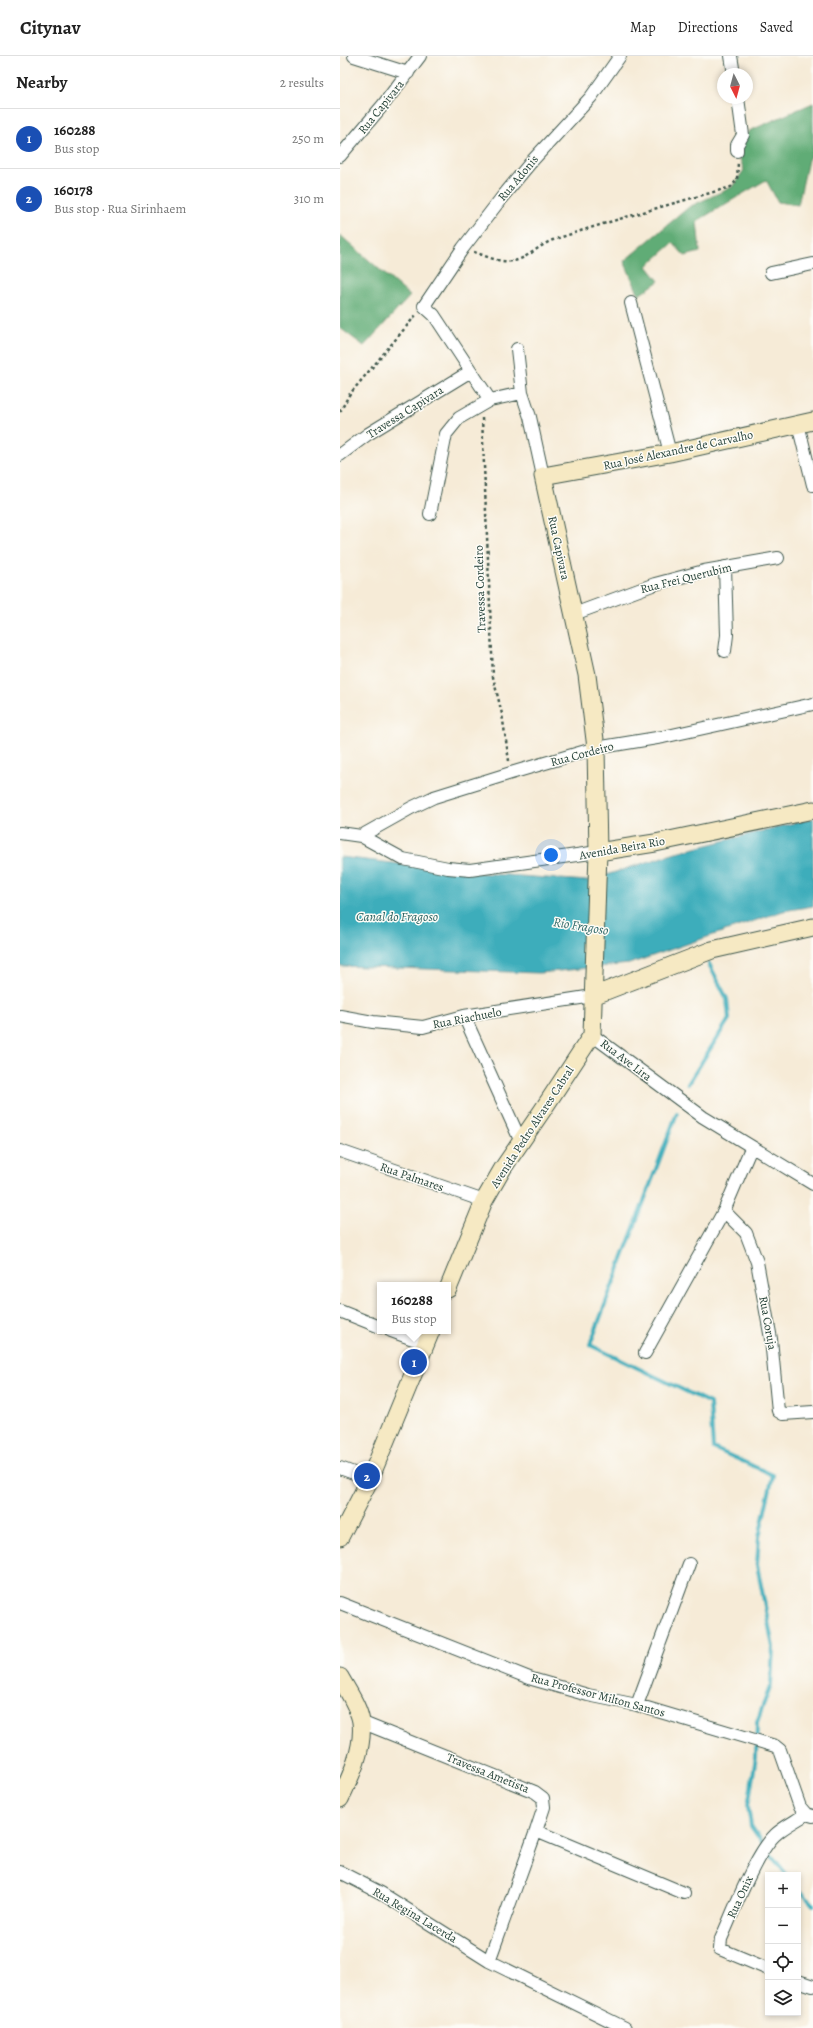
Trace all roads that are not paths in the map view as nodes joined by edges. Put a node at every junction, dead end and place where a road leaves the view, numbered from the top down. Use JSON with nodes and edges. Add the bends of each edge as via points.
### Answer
{"nodes":[{"id":1,"x":354,"y":56,"type":"edge"},
{"id":2,"x":420,"y":56,"type":"edge"},
{"id":3,"x":620,"y":56,"type":"edge"},
{"id":4,"x":731,"y":56,"type":"edge"},
{"id":5,"x":733,"y":68,"type":"edge"},
{"id":6,"x":408,"y":73,"type":"junction"},
{"id":7,"x":739,"y":104,"type":"edge"},
{"id":8,"x":737,"y":151,"type":"road end"},
{"id":9,"x":340,"y":156,"type":"edge"},
{"id":10,"x":813,"y":264,"type":"edge"},
{"id":11,"x":771,"y":272,"type":"dead end"},
{"id":12,"x":631,"y":303,"type":"dead end"},
{"id":13,"x":517,"y":349,"type":"dead end"},
{"id":14,"x":471,"y":371,"type":"junction"},
{"id":15,"x":522,"y":393,"type":"junction"},
{"id":16,"x":486,"y":402,"type":"junction"},
{"id":17,"x":806,"y":422,"type":"edge"},
{"id":18,"x":670,"y":453,"type":"junction"},
{"id":19,"x":340,"y":455,"type":"edge"},
{"id":20,"x":543,"y":476,"type":"junction"},
{"id":21,"x":813,"y":485,"type":"edge"},
{"id":22,"x":430,"y":514,"type":"dead end"},
{"id":23,"x":778,"y":558,"type":"dead end"},
{"id":24,"x":725,"y":567,"type":"junction"},
{"id":25,"x":574,"y":614,"type":"junction"},
{"id":26,"x":725,"y":651,"type":"dead end"},
{"id":27,"x":813,"y":704,"type":"edge"},
{"id":28,"x":596,"y":748,"type":"junction"},
{"id":29,"x":813,"y":810,"type":"edge"},
{"id":30,"x":340,"y":833,"type":"edge"},
{"id":31,"x":361,"y":836,"type":"junction"},
{"id":32,"x":598,"y":852,"type":"junction"},
{"id":33,"x":813,"y":927,"type":"edge"},
{"id":34,"x":593,"y":991,"type":"junction"},
{"id":35,"x":340,"y":1016,"type":"edge"},
{"id":36,"x":464,"y":1016,"type":"junction"},
{"id":37,"x":592,"y":1034,"type":"junction"},
{"id":38,"x":521,"y":1142,"type":"junction"},
{"id":39,"x":751,"y":1148,"type":"junction"},
{"id":40,"x":340,"y":1151,"type":"edge"},
{"id":41,"x":813,"y":1184,"type":"edge"},
{"id":42,"x":484,"y":1201,"type":"junction"},
{"id":43,"x":724,"y":1211,"type":"junction"},
{"id":44,"x":451,"y":1282,"type":"edge"},
{"id":45,"x":340,"y":1311,"type":"edge"},
{"id":46,"x":377,"y":1326,"type":"edge"},
{"id":47,"x":407,"y":1334,"type":"edge"},
{"id":48,"x":428,"y":1338,"type":"edge"},
{"id":49,"x":645,"y":1354,"type":"dead end"},
{"id":50,"x":813,"y":1412,"type":"edge"},
{"id":51,"x":340,"y":1468,"type":"edge"},
{"id":52,"x":370,"y":1479,"type":"junction"},
{"id":53,"x":340,"y":1537,"type":"edge"},
{"id":54,"x":689,"y":1564,"type":"dead end"},
{"id":55,"x":340,"y":1603,"type":"edge"},
{"id":56,"x":340,"y":1677,"type":"edge"},
{"id":57,"x":637,"y":1705,"type":"junction"},
{"id":58,"x":361,"y":1722,"type":"junction"},
{"id":59,"x":340,"y":1799,"type":"edge"},
{"id":60,"x":809,"y":1815,"type":"edge"},
{"id":61,"x":536,"y":1831,"type":"junction"},
{"id":62,"x":340,"y":1872,"type":"edge"},
{"id":63,"x":684,"y":1893,"type":"dead end"},
{"id":64,"x":489,"y":1961,"type":"junction"},
{"id":65,"x":765,"y":1968,"type":"edge"},
{"id":66,"x":801,"y":1982,"type":"edge"},
{"id":67,"x":813,"y":1986,"type":"edge"},
{"id":68,"x":625,"y":2028,"type":"edge"}],
"edges":[{"from":1,"to":6,"type":"street"},
{"from":2,"to":6,"type":"street","name":"Rua Capivara"},
{"from":3,"to":14,"type":"street","name":"Rua Adonis","via":[[591,97],[532,161],[463,248],[424,306],[434,315]]},
{"from":4,"to":5,"type":"street"},
{"from":6,"to":9,"type":"street","name":"Rua Capivara"},
{"from":7,"to":8,"type":"street","via":[[743,135]]},
{"from":10,"to":11,"type":"street"},
{"from":12,"to":18,"type":"street"},
{"from":13,"to":15,"type":"street","name":"Rua Capivara"},
{"from":14,"to":16,"type":"street"},
{"from":14,"to":19,"type":"street","name":"Travessa Capivara","via":[[368,434]]},
{"from":15,"to":16,"type":"street"},
{"from":15,"to":20,"type":"street","name":"Rua Capivara"},
{"from":16,"to":22,"type":"street","via":[[459,418],[446,434]]},
{"from":17,"to":18,"type":"main road","name":"Rua José Alexandre de Carvalho"},
{"from":17,"to":21,"type":"street"},
{"from":18,"to":20,"type":"main road","name":"Rua José Alexandre de Carvalho"},
{"from":20,"to":25,"type":"main road","name":"Rua Capivara"},
{"from":23,"to":24,"type":"street","name":"Rua Frei Querubim"},
{"from":24,"to":25,"type":"street","name":"Rua Frei Querubim","via":[[655,584]]},
{"from":24,"to":26,"type":"street"},
{"from":25,"to":28,"type":"main road","name":"Rua Capivara","via":[[591,702]]},
{"from":27,"to":28,"type":"street","name":"Rua Cordeiro","via":[[662,737]]},
{"from":28,"to":31,"type":"street","name":"Rua Cordeiro","via":[[434,797]]},
{"from":28,"to":32,"type":"main road","name":"Rua Capivara"},
{"from":29,"to":32,"type":"main road","name":"Avenida Beira Rio","via":[[655,843]]},
{"from":30,"to":31,"type":"street","name":"Avenida Beira Rio"},
{"from":31,"to":32,"type":"street","name":"Avenida Beira Rio","via":[[402,859],[470,870]]},
{"from":32,"to":34,"type":"main road","name":"Rua Ave Lira"},
{"from":33,"to":34,"type":"main road","via":[[712,950]]},
{"from":34,"to":36,"type":"street","name":"Rua Riachuelo"},
{"from":34,"to":37,"type":"main road","name":"Rua Ave Lira"},
{"from":35,"to":36,"type":"street","name":"Rua Riachuelo","via":[[423,1027]]},
{"from":36,"to":38,"type":"street"},
{"from":37,"to":38,"type":"main road","name":"Avenida Pedro Alvares Cabral"},
{"from":37,"to":39,"type":"street","name":"Rua Ave Lira","via":[[681,1102]]},
{"from":38,"to":42,"type":"main road","name":"Avenida Pedro Alvares Cabral"},
{"from":39,"to":41,"type":"street","name":"Rua Ave Lira"},
{"from":39,"to":43,"type":"street"},
{"from":40,"to":42,"type":"street","name":"Rua Palmares"},
{"from":42,"to":44,"type":"main road","name":"Avenida Pedro Alvares Cabral"},
{"from":43,"to":49,"type":"street"},
{"from":43,"to":50,"type":"street","name":"Rua Coruja","via":[[746,1233],[757,1262],[771,1339],[778,1411],[783,1414]]},
{"from":45,"to":46,"type":"street"},
{"from":47,"to":48,"type":"street"},
{"from":48,"to":52,"type":"main road"},
{"from":51,"to":52,"type":"street"},
{"from":52,"to":53,"type":"main road"},
{"from":54,"to":57,"type":"street"},
{"from":55,"to":57,"type":"street","name":"Rua Professor Milton Santos","via":[[532,1679],[588,1695]]},
{"from":56,"to":58,"type":"main road"},
{"from":57,"to":60,"type":"street","name":"Rua Professor Milton Santos","via":[[775,1746],[780,1750],[800,1807]]},
{"from":58,"to":59,"type":"main road","via":[[357,1758]]},
{"from":58,"to":61,"type":"street","name":"Travessa Ametista","via":[[540,1795],[544,1807]]},
{"from":60,"to":65,"type":"street","name":"Rua Onix","via":[[775,1835],[766,1847],[721,1939],[720,1949]]},
{"from":61,"to":63,"type":"street"},
{"from":61,"to":64,"type":"street","name":"Travessa Ametista"},
{"from":62,"to":64,"type":"street","name":"Rua Regina Lacerda","via":[[381,1893]]},
{"from":64,"to":68,"type":"street","name":"Rua Regina Lacerda"},
{"from":66,"to":67,"type":"street"}]}
